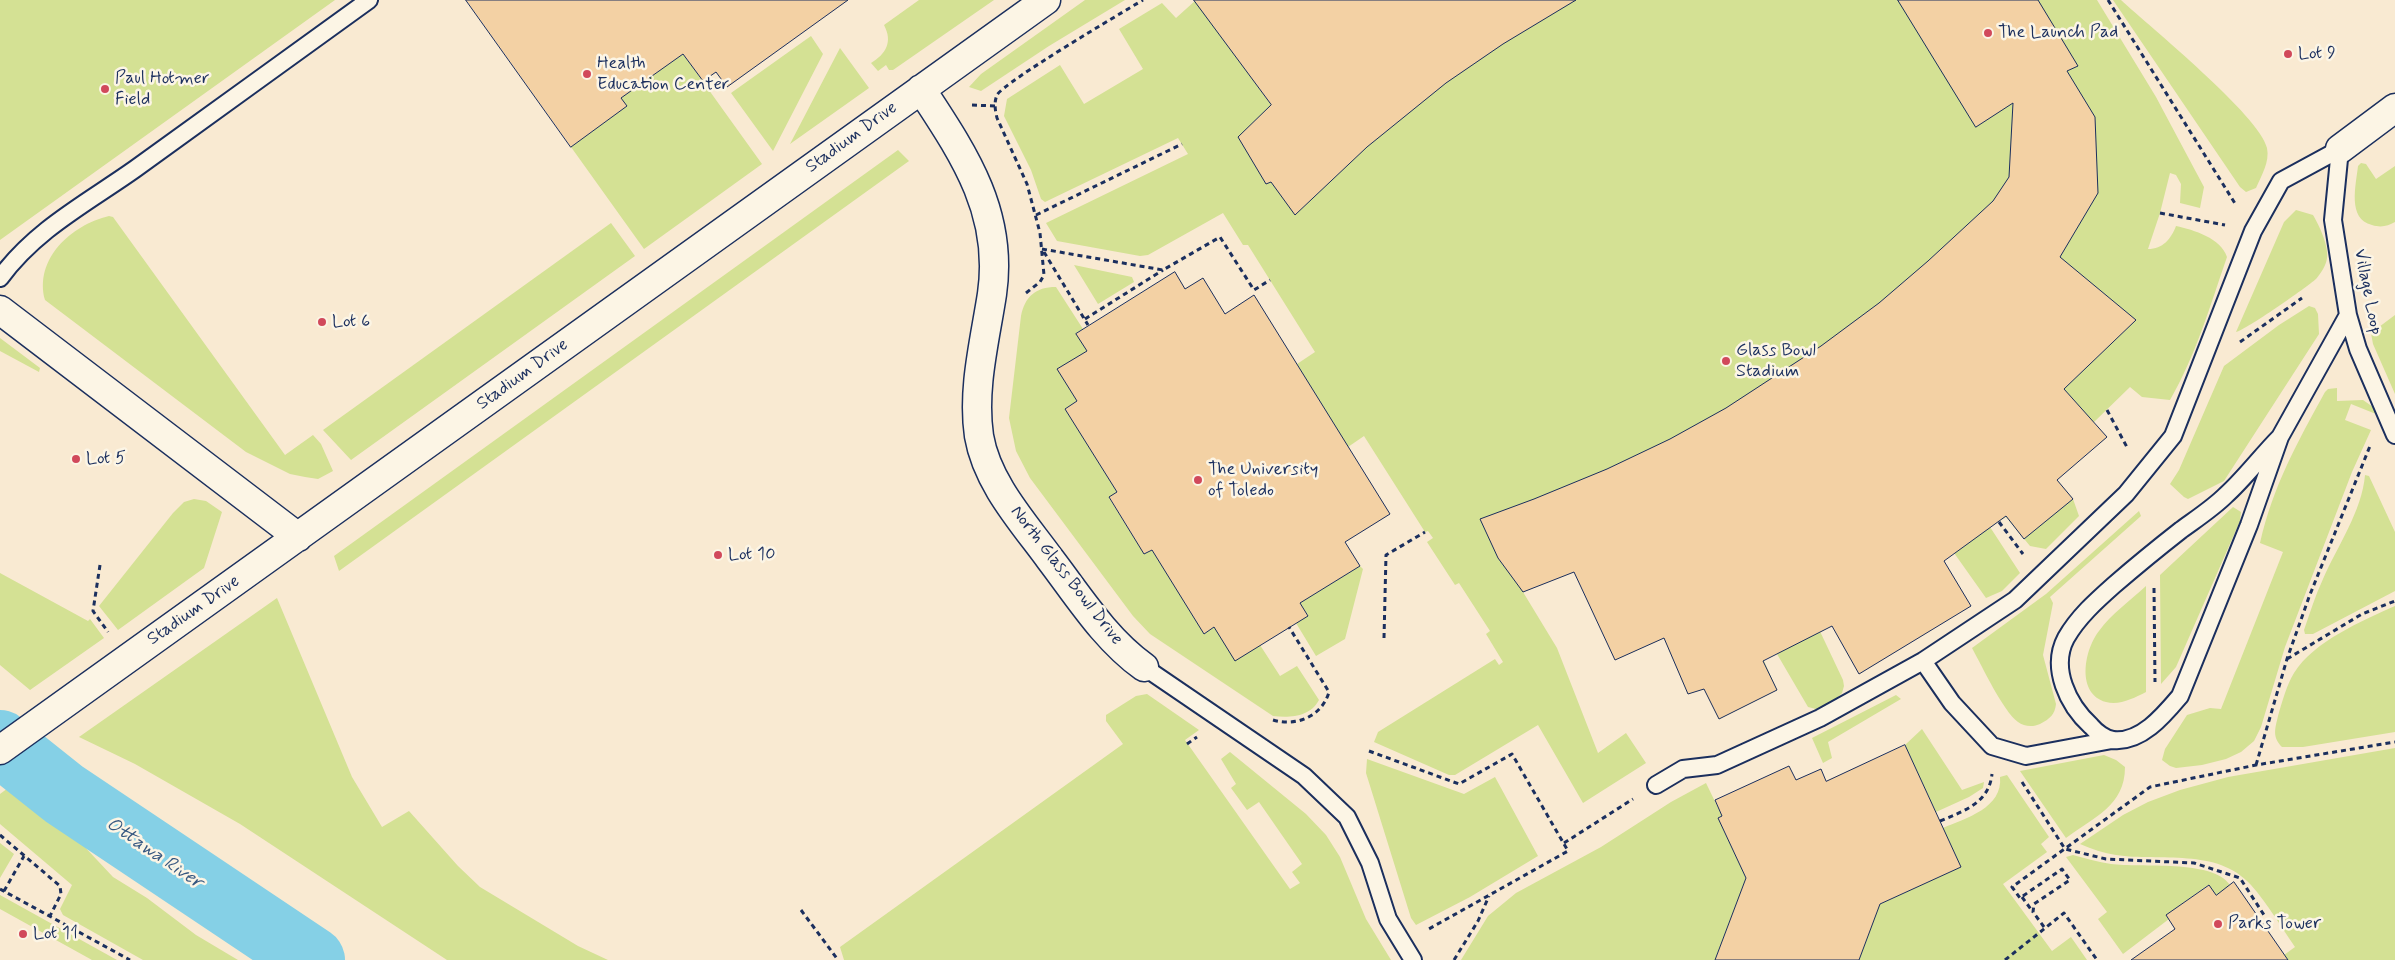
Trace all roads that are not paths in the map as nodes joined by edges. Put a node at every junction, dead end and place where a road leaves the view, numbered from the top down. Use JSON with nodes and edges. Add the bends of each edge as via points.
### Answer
{"nodes":[{"id":1,"x":369,"y":0,"type":"edge"},
{"id":2,"x":1046,"y":0,"type":"edge"},
{"id":3,"x":921,"y":89,"type":"junction"},
{"id":4,"x":2395,"y":108,"type":"edge"},
{"id":5,"x":2340,"y":149,"type":"junction"},
{"id":6,"x":0,"y":278,"type":"edge"},
{"id":7,"x":0,"y":310,"type":"edge"},
{"id":8,"x":2348,"y":314,"type":"junction"},
{"id":9,"x":2395,"y":435,"type":"edge"},
{"id":10,"x":2280,"y":437,"type":"junction"},
{"id":11,"x":298,"y":538,"type":"junction"},
{"id":12,"x":1923,"y":661,"type":"junction"},
{"id":13,"x":1144,"y":667,"type":"joint"},
{"id":14,"x":2112,"y":740,"type":"junction"},
{"id":15,"x":0,"y":750,"type":"edge"},
{"id":16,"x":1656,"y":785,"type":"dead end"},
{"id":17,"x":1413,"y":960,"type":"edge"}],
"edges":[{"from":1,"to":6,"type":"lane","via":[[51,226],[25,248]]},
{"from":2,"to":3,"type":"street","name":"Stadium Drive"},
{"from":3,"to":11,"type":"street","name":"Stadium Drive"},
{"from":3,"to":13,"type":"street","name":"North Glass Bowl Drive","via":[[972,171],[984,203],[992,243],[992,292],[981,359],[978,405],[979,435],[986,462],[1018,515],[1092,615],[1123,650]]},
{"from":4,"to":5,"type":"street"},
{"from":5,"to":8,"type":"lane","name":"Village Loop","via":[[2333,220]]},
{"from":5,"to":12,"type":"lane","via":[[2281,181],[2253,230],[2173,436],[2126,494],[2015,600]]},
{"from":7,"to":11,"type":"street"},
{"from":8,"to":9,"type":"lane","name":"Village Loop","via":[[2358,349]]},
{"from":8,"to":10,"type":"lane"},
{"from":10,"to":14,"type":"lane","via":[[2249,525],[2180,696],[2140,734]]},
{"from":10,"to":14,"type":"lane","via":[[2226,495],[2103,595],[2077,621],[2066,640],[2060,657],[2066,690],[2086,722]]},
{"from":11,"to":15,"type":"street","name":"Stadium Drive"},
{"from":12,"to":14,"type":"lane","via":[[1952,703],[1996,747],[2026,756]]},
{"from":12,"to":16,"type":"lane","via":[[1820,718],[1716,765],[1682,769]]},
{"from":13,"to":17,"type":"lane","name":"North Glass Bowl Drive","via":[[1304,776],[1347,817],[1370,863],[1388,919]]}]}
